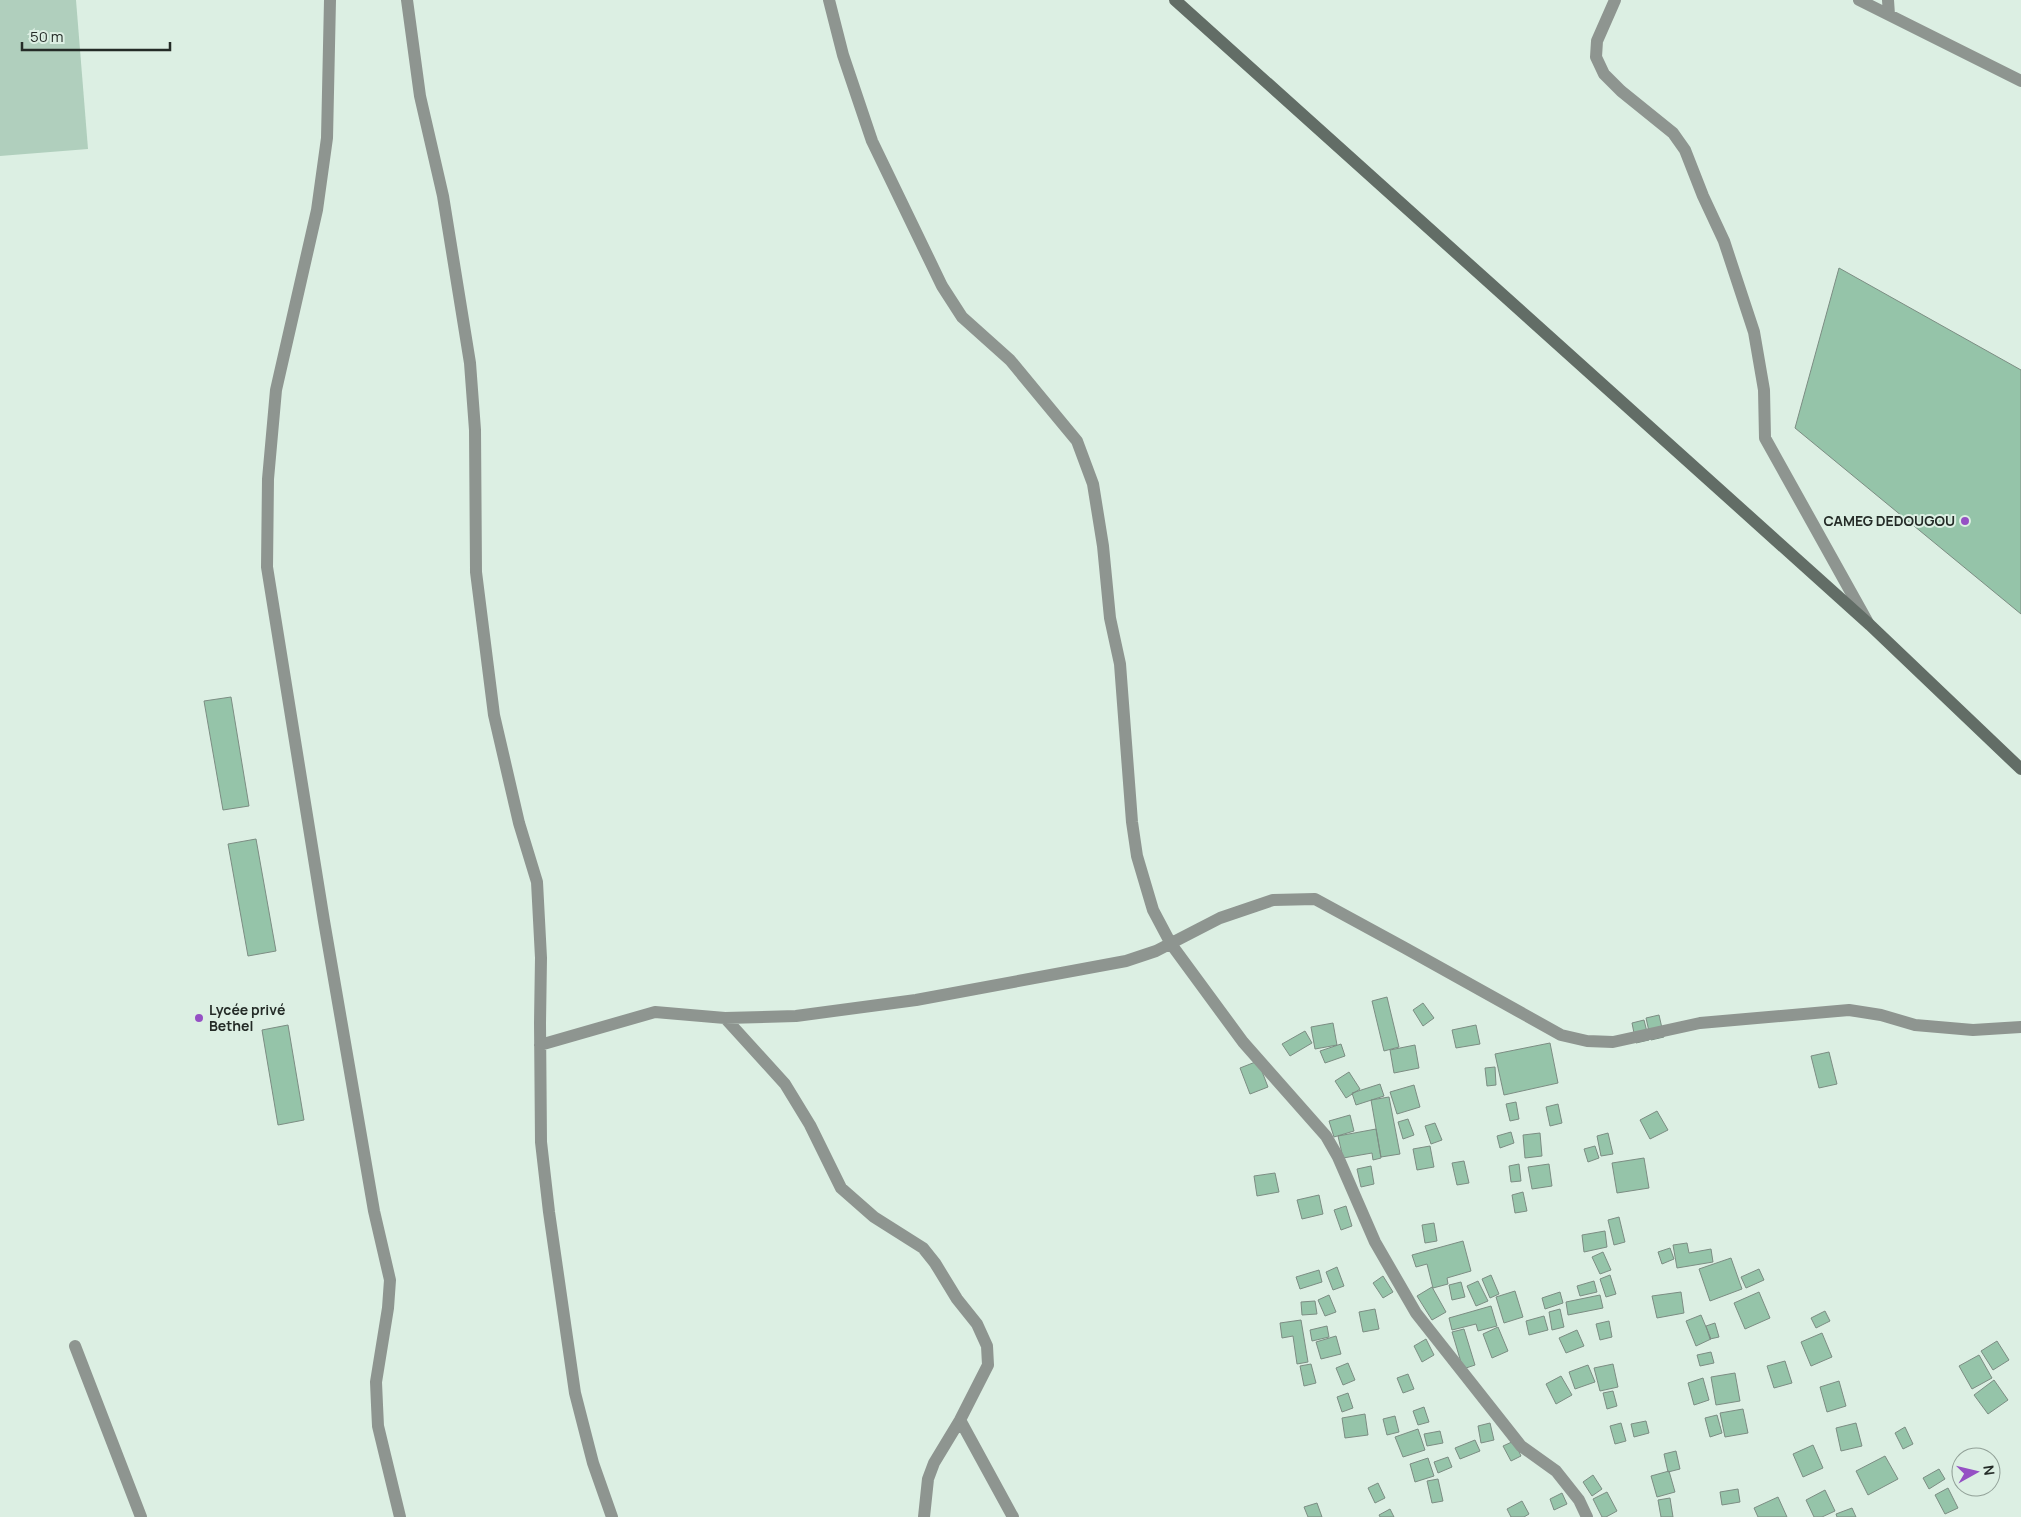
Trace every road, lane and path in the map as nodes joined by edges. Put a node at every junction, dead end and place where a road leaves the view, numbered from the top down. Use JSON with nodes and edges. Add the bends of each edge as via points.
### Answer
{"nodes":[{"id":1,"x":330,"y":0,"type":"edge"},
{"id":2,"x":407,"y":0,"type":"edge"},
{"id":3,"x":829,"y":0,"type":"edge"},
{"id":4,"x":1175,"y":0,"type":"edge"},
{"id":5,"x":1615,"y":0,"type":"edge"},
{"id":6,"x":1859,"y":0,"type":"edge"},
{"id":7,"x":1888,"y":0,"type":"edge"},
{"id":8,"x":1889,"y":15,"type":"junction"},
{"id":9,"x":2021,"y":81,"type":"edge"},
{"id":10,"x":1870,"y":625,"type":"junction"},
{"id":11,"x":2021,"y":769,"type":"edge"},
{"id":12,"x":1171,"y":944,"type":"junction"},
{"id":13,"x":725,"y":1018,"type":"junction"},
{"id":14,"x":2021,"y":1027,"type":"edge"},
{"id":15,"x":540,"y":1045,"type":"junction"},
{"id":16,"x":75,"y":1346,"type":"dead end"},
{"id":17,"x":960,"y":1420,"type":"junction"},
{"id":18,"x":141,"y":1517,"type":"edge"},
{"id":19,"x":400,"y":1517,"type":"edge"},
{"id":20,"x":612,"y":1517,"type":"edge"},
{"id":21,"x":924,"y":1517,"type":"edge"},
{"id":22,"x":1013,"y":1517,"type":"edge"},
{"id":23,"x":1586,"y":1517,"type":"edge"}],
"edges":[{"from":1,"to":19,"type":"street","via":[[327,138],[317,210],[276,390],[268,479],[267,567],[374,1211],[390,1280],[376,1382],[376,1405]]},
{"from":2,"to":15,"type":"street","via":[[420,96],[443,196],[470,363],[475,430],[476,572],[492,705],[519,823],[537,882],[541,958]]},
{"from":3,"to":12,"type":"street","via":[[843,55],[872,141],[942,286],[962,317],[1010,360],[1077,441],[1093,484],[1110,618],[1120,664],[1137,856],[1153,910]]},
{"from":4,"to":10,"type":"main road"},
{"from":5,"to":10,"type":"street","via":[[1597,41],[1596,57],[1604,74],[1673,133],[1685,150],[1724,241],[1754,332],[1764,390],[1765,438]]},
{"from":6,"to":8,"type":"street"},
{"from":7,"to":8,"type":"street"},
{"from":8,"to":9,"type":"street"},
{"from":10,"to":11,"type":"main road"},
{"from":12,"to":13,"type":"street","via":[[1126,961],[916,1000],[796,1016]]},
{"from":12,"to":14,"type":"street","via":[[1220,918],[1273,900],[1315,899],[1561,1035],[1587,1042],[1614,1042],[1700,1023],[1849,1010],[1915,1025],[1973,1030]]},
{"from":12,"to":23,"type":"street","via":[[1243,1042],[1326,1136],[1338,1156],[1375,1242],[1416,1313],[1521,1446],[1556,1471],[1579,1500]]},
{"from":13,"to":15,"type":"street","via":[[655,1012]]},
{"from":13,"to":17,"type":"street","via":[[785,1084],[810,1125],[841,1188],[874,1217],[923,1248],[977,1324],[987,1346],[988,1365]]},
{"from":15,"to":20,"type":"street","via":[[541,1142],[575,1393],[593,1463]]},
{"from":16,"to":18,"type":"street"},
{"from":17,"to":21,"type":"street","via":[[928,1479]]},
{"from":17,"to":22,"type":"street"}]}
